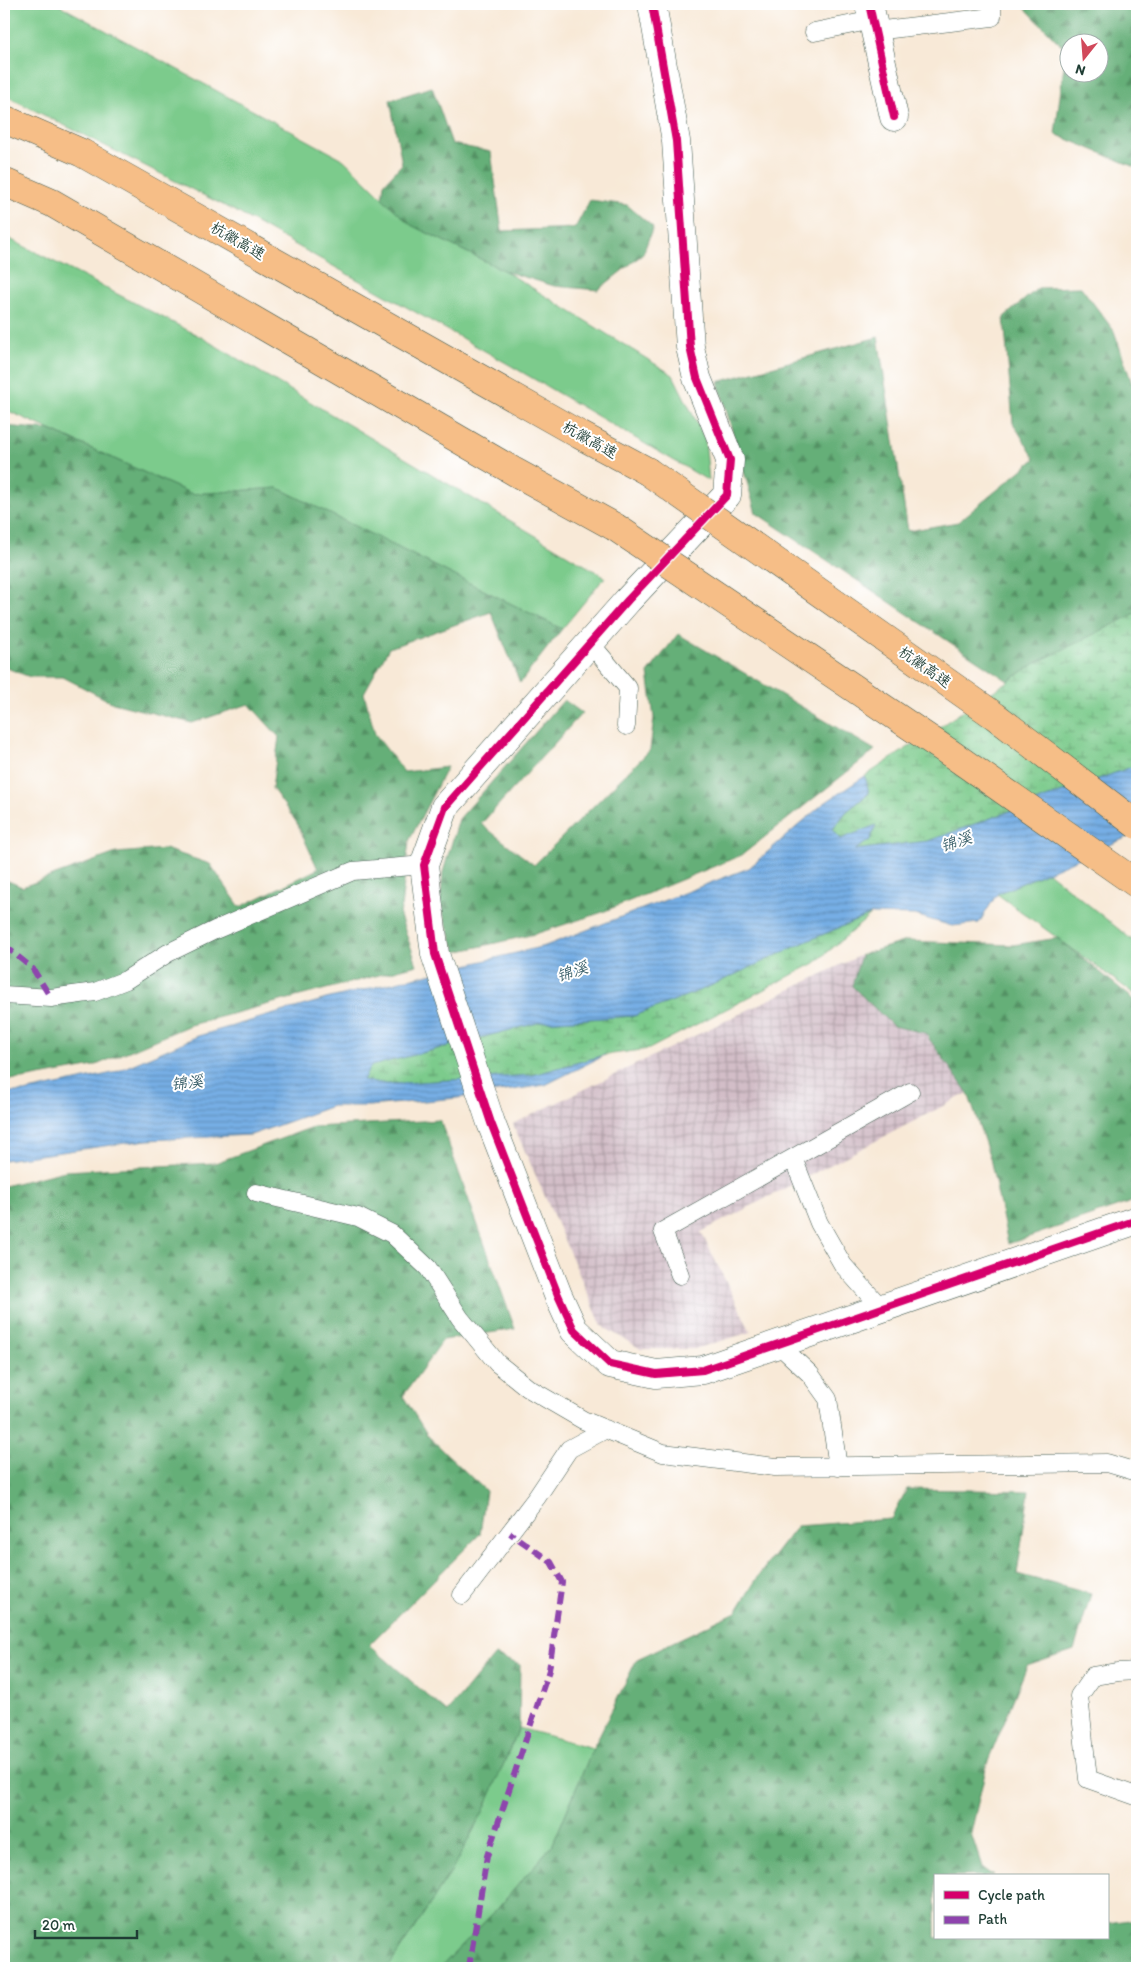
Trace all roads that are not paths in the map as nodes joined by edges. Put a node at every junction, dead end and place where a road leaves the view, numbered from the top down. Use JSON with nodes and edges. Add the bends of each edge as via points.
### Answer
{"nodes":[{"id":1,"x":652,"y":4,"type":"edge"},
{"id":2,"x":992,"y":4,"type":"edge"},
{"id":3,"x":873,"y":18,"type":"edge"},
{"id":4,"x":814,"y":32,"type":"dead end"},
{"id":5,"x":894,"y":117,"type":"dead end"},
{"id":6,"x":4,"y":118,"type":"edge"},
{"id":7,"x":4,"y":182,"type":"edge"},
{"id":8,"x":590,"y":643,"type":"junction"},
{"id":9,"x":626,"y":726,"type":"dead end"},
{"id":10,"x":1137,"y":825,"type":"edge"},
{"id":11,"x":424,"y":865,"type":"junction"},
{"id":12,"x":1137,"y":884,"type":"edge"},
{"id":13,"x":4,"y":995,"type":"edge"},
{"id":14,"x":910,"y":1092,"type":"dead end"},
{"id":15,"x":793,"y":1158,"type":"junction"},
{"id":16,"x":256,"y":1193,"type":"dead end"},
{"id":17,"x":1137,"y":1220,"type":"edge"},
{"id":18,"x":680,"y":1275,"type":"dead end"},
{"id":19,"x":881,"y":1308,"type":"junction"},
{"id":20,"x":778,"y":1344,"type":"junction"},
{"id":21,"x":606,"y":1429,"type":"junction"},
{"id":22,"x":838,"y":1467,"type":"junction"},
{"id":23,"x":1137,"y":1472,"type":"edge"},
{"id":24,"x":462,"y":1596,"type":"dead end"},
{"id":25,"x":1137,"y":1672,"type":"edge"},
{"id":26,"x":1136,"y":1796,"type":"edge"}],
"edges":[{"from":1,"to":8,"type":"street","via":[[676,141],[690,347],[697,378],[730,460],[727,495]]},
{"from":2,"to":3,"type":"lane","via":[[992,17]]},
{"from":3,"to":4,"type":"lane"},
{"from":3,"to":5,"type":"street"},
{"from":6,"to":10,"type":"highway","name":"杭徽高速","bridge":true,"via":[[82,153],[647,471],[995,716]]},
{"from":7,"to":12,"type":"highway","bridge":true,"via":[[52,203],[615,527],[953,755]]},
{"from":8,"to":9,"type":"lane","via":[[628,688]]},
{"from":8,"to":11,"type":"street","via":[[445,807]]},
{"from":11,"to":13,"type":"lane","via":[[353,871],[215,930],[168,953],[126,980],[94,992],[51,998]]},
{"from":11,"to":20,"type":"street","via":[[435,954],[490,1123],[574,1330],[610,1364],[656,1374],[703,1370]]},
{"from":14,"to":15,"type":"lane"},
{"from":15,"to":18,"type":"lane","via":[[663,1231]]},
{"from":15,"to":19,"type":"lane","via":[[820,1222],[843,1265]]},
{"from":16,"to":21,"type":"lane","via":[[358,1217],[392,1234],[428,1268],[460,1318],[497,1363],[528,1388],[583,1420]]},
{"from":17,"to":19,"type":"street"},
{"from":19,"to":20,"type":"street"},
{"from":20,"to":22,"type":"lane","via":[[810,1374],[828,1399]]},
{"from":21,"to":22,"type":"lane","via":[[663,1453],[775,1468]]},
{"from":21,"to":24,"type":"lane","via":[[569,1449]]},
{"from":22,"to":23,"type":"lane","via":[[1108,1463]]},
{"from":25,"to":26,"type":"lane","via":[[1092,1676],[1079,1696],[1088,1779]]}]}
